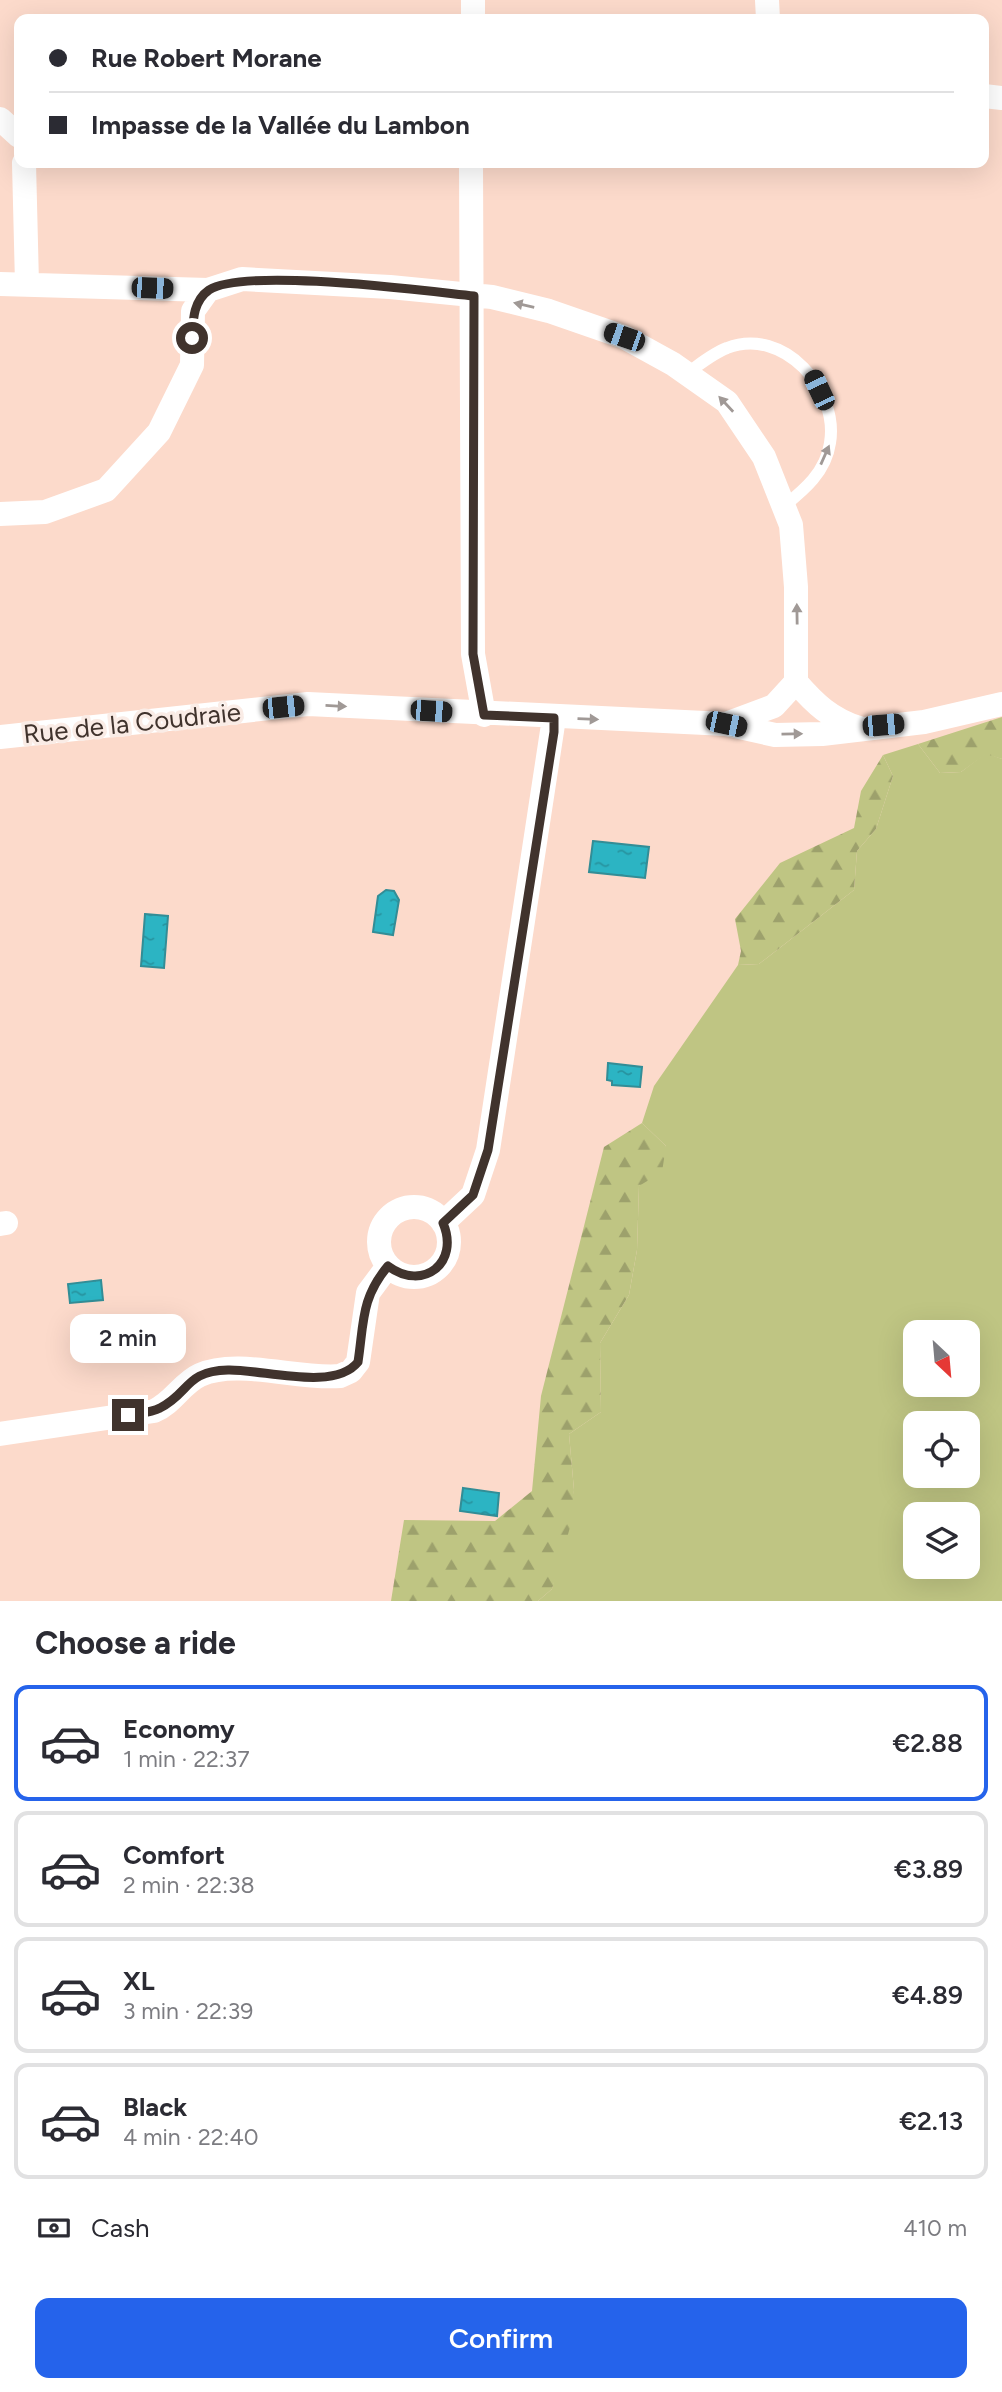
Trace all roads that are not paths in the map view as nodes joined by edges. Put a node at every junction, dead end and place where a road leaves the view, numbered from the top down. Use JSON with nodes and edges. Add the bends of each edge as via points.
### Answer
{"nodes":[{"id":1,"x":0,"y":119,"type":"edge"},
{"id":2,"x":14,"y":132,"type":"edge"},
{"id":3,"x":24,"y":168,"type":"edge"},
{"id":4,"x":471,"y":168,"type":"edge"},
{"id":5,"x":0,"y":284,"type":"edge"},
{"id":6,"x":27,"y":284,"type":"junction"},
{"id":7,"x":208,"y":290,"type":"junction"},
{"id":8,"x":474,"y":296,"type":"junction"},
{"id":9,"x":686,"y":374,"type":"junction"},
{"id":10,"x":783,"y":507,"type":"junction"},
{"id":11,"x":0,"y":514,"type":"edge"},
{"id":12,"x":796,"y":682,"type":"junction"},
{"id":13,"x":1002,"y":704,"type":"edge"},
{"id":14,"x":484,"y":715,"type":"junction"},
{"id":15,"x":554,"y":718,"type":"junction"},
{"id":16,"x":726,"y":724,"type":"junction"},
{"id":17,"x":859,"y":728,"type":"junction"},
{"id":18,"x":0,"y":737,"type":"edge"},
{"id":19,"x":443,"y":1223,"type":"junction"},
{"id":20,"x":388,"y":1266,"type":"junction"},
{"id":21,"x":0,"y":1434,"type":"edge"}],
"edges":[{"from":1,"to":2,"type":"street"},
{"from":3,"to":6,"type":"street"},
{"from":4,"to":8,"type":"street"},
{"from":5,"to":6,"type":"street"},
{"from":6,"to":7,"type":"street"},
{"from":7,"to":8,"type":"street","via":[[242,279],[390,286]]},
{"from":7,"to":11,"type":"street","via":[[193,311],[192,365],[159,432],[106,490],[45,512]]},
{"from":9,"to":8,"type":"street","one_way":true,"via":[[624,337],[549,311]]},
{"from":8,"to":14,"type":"street","via":[[473,654]]},
{"from":10,"to":9,"type":"street","one_way":true,"via":[[764,457],[727,402]]},
{"from":10,"to":9,"type":"lane","one_way":true,"via":[[814,481],[830,444],[828,408],[810,372],[784,352],[751,344],[727,347]]},
{"from":12,"to":10,"type":"street","one_way":true,"via":[[796,587],[791,525]]},
{"from":12,"to":16,"type":"street","name":"Rue de la Coudraie","via":[[774,706]]},
{"from":12,"to":17,"type":"street","name":"Rue de la Coudraie","via":[[835,720]]},
{"from":13,"to":17,"type":"street","name":"Rue de la Coudraie","via":[[924,722]]},
{"from":14,"to":15,"type":"street","name":"Rue de la Coudraie"},
{"from":18,"to":14,"type":"street","name":"Rue de la Coudraie","one_way":true,"via":[[309,704]]},
{"from":15,"to":16,"type":"street","name":"Rue de la Coudraie","one_way":true},
{"from":15,"to":19,"type":"street","via":[[488,1150],[473,1195]]},
{"from":16,"to":17,"type":"street","name":"Rue de la Coudraie","one_way":true,"via":[[775,735]]},
{"from":19,"to":20,"type":"street","via":[[449,1245],[440,1266],[408,1276]]},
{"from":19,"to":20,"type":"street","via":[[417,1207],[388,1218],[379,1237]]},
{"from":20,"to":21,"type":"street","via":[[368,1293],[358,1362],[340,1376],[214,1371],[190,1380],[154,1411]]}]}
